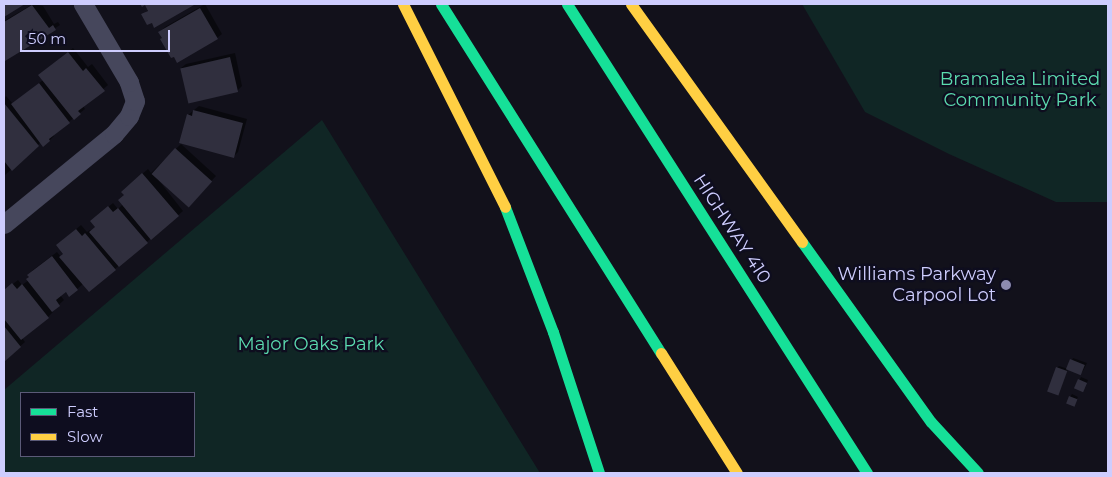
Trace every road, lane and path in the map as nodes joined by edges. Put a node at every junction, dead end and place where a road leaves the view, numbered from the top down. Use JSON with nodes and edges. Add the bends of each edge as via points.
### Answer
{"nodes":[{"id":1,"x":82,"y":4,"type":"edge"},
{"id":2,"x":403,"y":4,"type":"edge"},
{"id":3,"x":441,"y":4,"type":"edge"},
{"id":4,"x":567,"y":4,"type":"edge"},
{"id":5,"x":631,"y":4,"type":"edge"},
{"id":6,"x":4,"y":224,"type":"edge"},
{"id":7,"x":599,"y":473,"type":"edge"},
{"id":8,"x":737,"y":473,"type":"edge"},
{"id":9,"x":868,"y":473,"type":"edge"},
{"id":10,"x":978,"y":473,"type":"edge"}],
"edges":[{"from":1,"to":6,"type":"street","via":[[129,82],[135,101],[130,116],[114,134]]},
{"from":2,"to":7,"type":"highway","via":[[510,218],[553,332]]},
{"from":3,"to":8,"type":"highway"},
{"from":4,"to":9,"type":"highway","name":"HIGHWAY 410"},
{"from":5,"to":10,"type":"highway","via":[[931,422]]}]}
